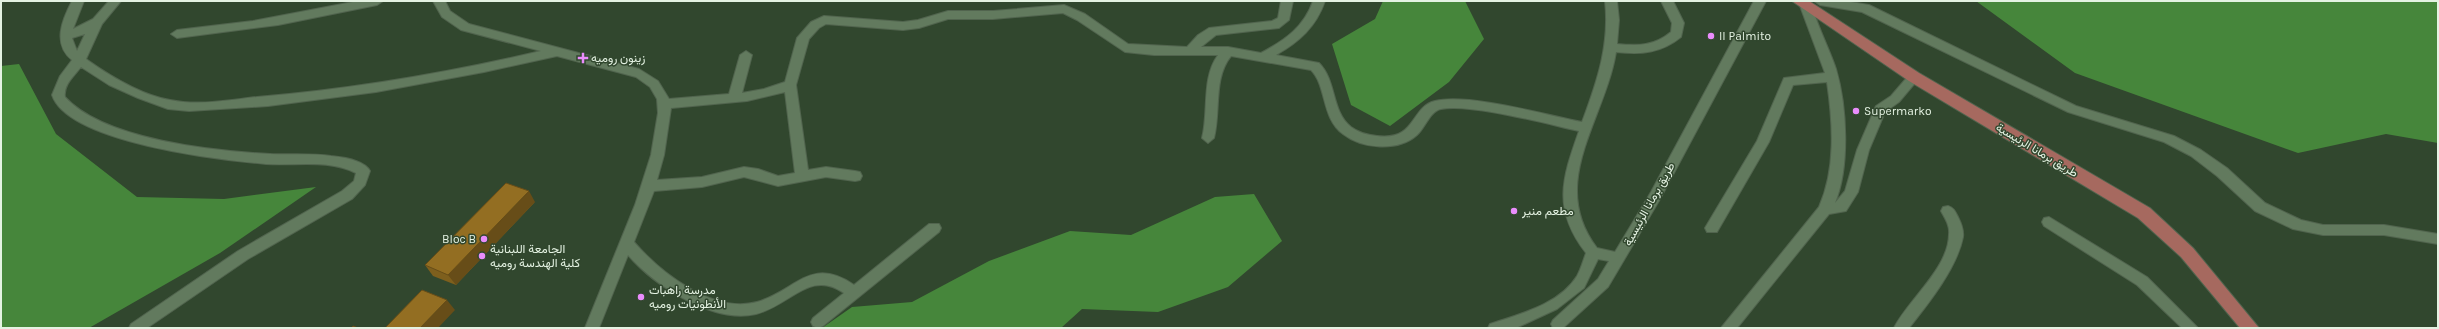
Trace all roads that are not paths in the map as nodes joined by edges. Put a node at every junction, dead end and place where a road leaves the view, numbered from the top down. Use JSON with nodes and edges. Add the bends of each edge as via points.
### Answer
{"nodes":[{"id":1,"x":78,"y":1,"type":"edge"},
{"id":2,"x":115,"y":1,"type":"edge"},
{"id":3,"x":377,"y":1,"type":"edge"},
{"id":4,"x":439,"y":1,"type":"edge"},
{"id":5,"x":1287,"y":1,"type":"edge"},
{"id":6,"x":1319,"y":1,"type":"edge"},
{"id":7,"x":1611,"y":1,"type":"edge"},
{"id":8,"x":1667,"y":1,"type":"edge"},
{"id":9,"x":1760,"y":1,"type":"edge"},
{"id":10,"x":1808,"y":3,"type":"edge"},
{"id":11,"x":97,"y":22,"type":"junction"},
{"id":12,"x":177,"y":34,"type":"dead end"},
{"id":13,"x":65,"y":36,"type":"junction"},
{"id":14,"x":1611,"y":47,"type":"junction"},
{"id":15,"x":1191,"y":50,"type":"junction"},
{"id":16,"x":1228,"y":51,"type":"junction"},
{"id":17,"x":555,"y":52,"type":"junction"},
{"id":18,"x":746,"y":55,"type":"dead end"},
{"id":19,"x":1263,"y":57,"type":"junction"},
{"id":20,"x":79,"y":58,"type":"junction"},
{"id":21,"x":89,"y":68,"type":"junction"},
{"id":22,"x":1832,"y":77,"type":"junction"},
{"id":23,"x":1914,"y":77,"type":"junction"},
{"id":24,"x":64,"y":79,"type":"junction"},
{"id":25,"x":790,"y":85,"type":"junction"},
{"id":26,"x":735,"y":97,"type":"junction"},
{"id":27,"x":665,"y":104,"type":"junction"},
{"id":28,"x":1586,"y":128,"type":"junction"},
{"id":29,"x":1208,"y":138,"type":"dead end"},
{"id":30,"x":802,"y":176,"type":"junction"},
{"id":31,"x":855,"y":176,"type":"dead end"},
{"id":32,"x":650,"y":186,"type":"junction"},
{"id":33,"x":1825,"y":210,"type":"junction"},
{"id":34,"x":1948,"y":211,"type":"dead end"},
{"id":35,"x":2050,"y":222,"type":"dead end"},
{"id":36,"x":934,"y":228,"type":"dead end"},
{"id":37,"x":1712,"y":228,"type":"dead end"},
{"id":38,"x":2438,"y":239,"type":"edge"},
{"id":39,"x":626,"y":243,"type":"junction"},
{"id":40,"x":1593,"y":252,"type":"junction"},
{"id":41,"x":1618,"y":258,"type":"junction"},
{"id":42,"x":854,"y":293,"type":"junction"},
{"id":43,"x":818,"y":322,"type":"dead end"},
{"id":44,"x":1558,"y":324,"type":"dead end"},
{"id":45,"x":136,"y":328,"type":"edge"},
{"id":46,"x":592,"y":328,"type":"edge"},
{"id":47,"x":1495,"y":328,"type":"edge"},
{"id":48,"x":1728,"y":328,"type":"edge"},
{"id":49,"x":1901,"y":328,"type":"edge"},
{"id":50,"x":2191,"y":328,"type":"edge"},
{"id":51,"x":2250,"y":328,"type":"edge"}],
"edges":[{"from":1,"to":13,"type":"street"},
{"from":2,"to":11,"type":"street"},
{"from":3,"to":12,"type":"street","via":[[338,11],[293,16],[242,27]]},
{"from":4,"to":17,"type":"street","via":[[446,14],[465,27]]},
{"from":5,"to":15,"type":"street","via":[[1283,20],[1275,25],[1213,31]]},
{"from":6,"to":19,"type":"street","via":[[1309,25],[1286,45]]},
{"from":7,"to":14,"type":"street","via":[[1614,18]]},
{"from":8,"to":14,"type":"street","via":[[1678,23],[1677,34],[1651,50]]},
{"from":9,"to":41,"type":"street","name":"طريق برمانا الرئيسية","via":[[1724,63],[1643,219]]},
{"from":10,"to":22,"type":"street","via":[[1813,30]]},
{"from":10,"to":23,"type":"main road","name":"طريق برمانا الرئيسية"},
{"from":10,"to":38,"type":"street","via":[[1865,8],[2072,109],[2169,139],[2196,153],[2222,172],[2260,207],[2298,225],[2323,230],[2384,230]]},
{"from":11,"to":13,"type":"street","via":[[84,30]]},
{"from":11,"to":20,"type":"street"},
{"from":13,"to":20,"type":"street","via":[[71,52]]},
{"from":14,"to":28,"type":"street","via":[[1598,96]]},
{"from":15,"to":16,"type":"street"},
{"from":15,"to":25,"type":"street","via":[[1154,51],[1125,48],[1081,17],[1064,9],[992,15],[948,15],[903,26],[824,20],[814,24],[804,35]]},
{"from":16,"to":19,"type":"street"},
{"from":16,"to":29,"type":"street","via":[[1217,64],[1214,74],[1213,121]]},
{"from":17,"to":21,"type":"street","via":[[463,74],[300,98],[197,106],[161,103]]},
{"from":17,"to":27,"type":"street","via":[[644,76],[652,82]]},
{"from":18,"to":26,"type":"street"},
{"from":19,"to":28,"type":"street","via":[[1310,64],[1319,68],[1336,116],[1347,130],[1360,137],[1383,142],[1400,139],[1410,133],[1436,105],[1449,103]]},
{"from":20,"to":21,"type":"street"},
{"from":20,"to":24,"type":"street"},
{"from":21,"to":24,"type":"street"},
{"from":22,"to":33,"type":"street","via":[[1837,165],[1836,183]]},
{"from":22,"to":37,"type":"street","via":[[1788,81],[1763,142]]},
{"from":23,"to":33,"type":"street","via":[[1895,99],[1880,109],[1863,150],[1851,192],[1841,207]]},
{"from":23,"to":51,"type":"main road","name":"طريق برمانا الرئيسية","via":[[2144,213],[2183,247]]},
{"from":24,"to":45,"type":"street","via":[[58,92],[60,100],[87,120],[126,135],[182,148],[243,156],[335,162],[363,171],[358,185],[347,195],[243,255]]},
{"from":25,"to":26,"type":"street","via":[[776,92]]},
{"from":25,"to":30,"type":"street"},
{"from":26,"to":27,"type":"street"},
{"from":27,"to":32,"type":"street"},
{"from":28,"to":40,"type":"street","via":[[1569,187],[1573,217],[1582,239]]},
{"from":30,"to":31,"type":"street","via":[[826,172]]},
{"from":30,"to":32,"type":"street","via":[[778,181],[744,172],[702,182]]},
{"from":32,"to":39,"type":"street"},
{"from":33,"to":48,"type":"street"},
{"from":34,"to":49,"type":"street","via":[[1954,220],[1956,236],[1952,250],[1917,308]]},
{"from":35,"to":50,"type":"street","via":[[2142,281]]},
{"from":36,"to":42,"type":"street"},
{"from":39,"to":42,"type":"street","via":[[654,273],[669,284],[713,306],[728,310],[757,308],[768,304],[791,289],[820,276],[833,279]]},
{"from":39,"to":46,"type":"street"},
{"from":40,"to":41,"type":"street","name":"طريق برمانا الرئيسية"},
{"from":40,"to":47,"type":"street","via":[[1579,284],[1561,298],[1525,320]]},
{"from":41,"to":44,"type":"street","via":[[1603,283]]},
{"from":42,"to":43,"type":"street"}]}
